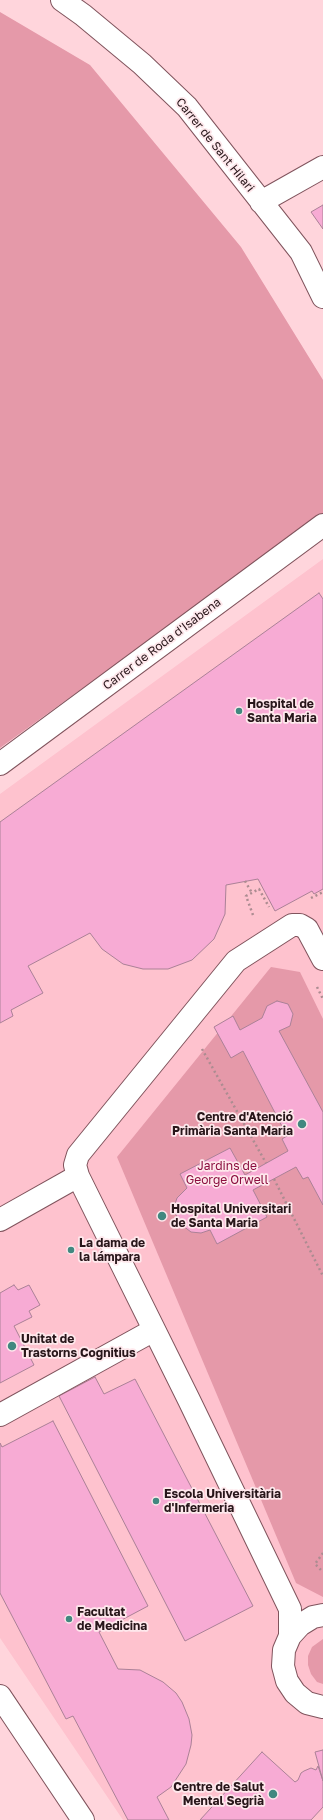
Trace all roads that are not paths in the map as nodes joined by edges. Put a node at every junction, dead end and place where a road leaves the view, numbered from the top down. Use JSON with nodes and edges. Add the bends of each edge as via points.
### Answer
{"nodes":[{"id":1,"x":62,"y":0,"type":"edge"},
{"id":2,"x":323,"y":167,"type":"edge"},
{"id":3,"x":262,"y":202,"type":"junction"},
{"id":4,"x":323,"y":297,"type":"edge"},
{"id":5,"x":321,"y":531,"type":"edge"},
{"id":6,"x":0,"y":764,"type":"edge"},
{"id":7,"x":323,"y":959,"type":"edge"},
{"id":8,"x":78,"y":1176,"type":"junction"},
{"id":9,"x":0,"y":1220,"type":"edge"},
{"id":10,"x":154,"y":1330,"type":"junction"},
{"id":11,"x":0,"y":1415,"type":"edge"},
{"id":12,"x":323,"y":1615,"type":"edge"},
{"id":13,"x":290,"y":1636,"type":"junction"},
{"id":14,"x":0,"y":1696,"type":"edge"},
{"id":15,"x":323,"y":1707,"type":"edge"},
{"id":16,"x":83,"y":1820,"type":"edge"}],
"edges":[{"from":1,"to":3,"type":"street","name":"Carrer de Sant Hilari","via":[[142,64],[187,107]]},
{"from":2,"to":3,"type":"street"},
{"from":3,"to":4,"type":"street","name":"Carrer de Sant Hilari","via":[[301,252]]},
{"from":5,"to":6,"type":"street","name":"Carrer de Roda d'Isabena"},
{"from":7,"to":8,"type":"street","via":[[307,929],[300,925],[292,925],[236,961],[78,1155],[75,1165]]},
{"from":8,"to":9,"type":"street"},
{"from":8,"to":10,"type":"street"},
{"from":10,"to":11,"type":"street"},
{"from":10,"to":13,"type":"street","via":[[290,1609]]},
{"from":12,"to":13,"type":"street","via":[[313,1617],[300,1625]]},
{"from":13,"to":15,"type":"street","via":[[284,1650],[283,1666],[287,1680],[295,1693],[307,1703]]},
{"from":14,"to":16,"type":"street"}]}
